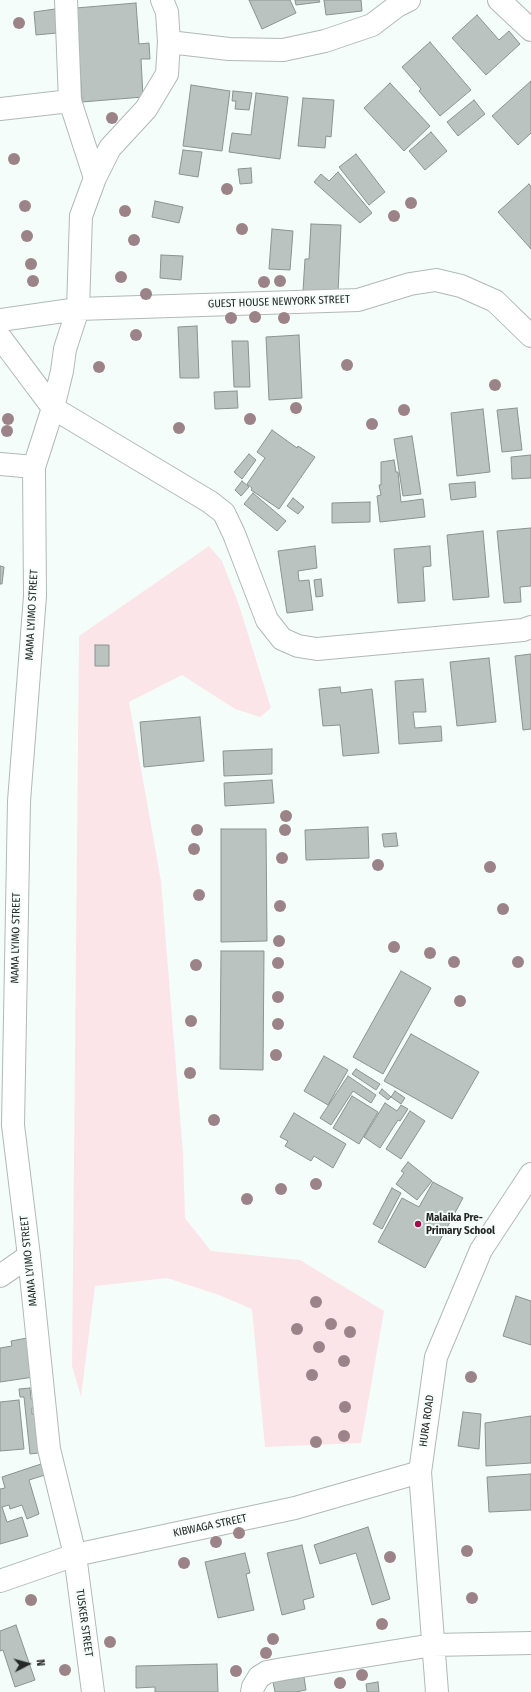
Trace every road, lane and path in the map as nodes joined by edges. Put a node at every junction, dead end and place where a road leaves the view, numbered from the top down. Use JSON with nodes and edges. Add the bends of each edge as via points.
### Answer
{"nodes":[{"id":1,"x":66,"y":0,"type":"edge"},
{"id":2,"x":162,"y":0,"type":"edge"},
{"id":3,"x":409,"y":0,"type":"edge"},
{"id":4,"x":499,"y":0,"type":"edge"},
{"id":5,"x":531,"y":30,"type":"edge"},
{"id":6,"x":169,"y":42,"type":"junction"},
{"id":7,"x":70,"y":101,"type":"junction"},
{"id":8,"x":0,"y":109,"type":"edge"},
{"id":9,"x":95,"y":178,"type":"junction"},
{"id":10,"x":78,"y":309,"type":"junction"},
{"id":11,"x":0,"y":320,"type":"edge"},
{"id":12,"x":531,"y":336,"type":"edge"},
{"id":13,"x":0,"y":337,"type":"edge"},
{"id":14,"x":53,"y":408,"type":"junction"},
{"id":15,"x":0,"y":464,"type":"edge"},
{"id":16,"x":34,"y":467,"type":"junction"},
{"id":17,"x":531,"y":627,"type":"edge"},
{"id":18,"x":531,"y":1174,"type":"edge"},
{"id":19,"x":29,"y":1256,"type":"junction"},
{"id":20,"x":0,"y":1276,"type":"edge"},
{"id":21,"x":420,"y":1472,"type":"junction"},
{"id":22,"x":75,"y":1555,"type":"junction"},
{"id":23,"x":0,"y":1581,"type":"edge"},
{"id":24,"x":531,"y":1643,"type":"edge"},
{"id":25,"x":433,"y":1645,"type":"junction"},
{"id":26,"x":93,"y":1692,"type":"edge"},
{"id":27,"x":252,"y":1692,"type":"edge"},
{"id":28,"x":437,"y":1692,"type":"edge"}],
"edges":[{"from":1,"to":7,"type":"street"},
{"from":2,"to":6,"type":"street","name":"MAMA LYIMO STREET","via":[[167,12]]},
{"from":3,"to":6,"type":"street","via":[[372,24],[325,40],[282,50],[229,49]]},
{"from":4,"to":5,"type":"street"},
{"from":6,"to":9,"type":"street","name":"MAMA LYIMO STREET","via":[[167,74],[146,109],[110,148]]},
{"from":7,"to":8,"type":"street"},
{"from":7,"to":9,"type":"street"},
{"from":9,"to":10,"type":"street","name":"MAMA LYIMO STREET","via":[[81,216]]},
{"from":10,"to":11,"type":"street"},
{"from":10,"to":12,"type":"street","name":"GUEST HOUSE NEWYORK STREET","via":[[358,300],[410,284],[436,280],[461,286],[494,301]]},
{"from":10,"to":14,"type":"street","name":"MAMA LYIMO STREET","via":[[65,349]]},
{"from":13,"to":14,"type":"street"},
{"from":14,"to":16,"type":"street","name":"MAMA LYIMO STREET"},
{"from":14,"to":17,"type":"street","via":[[210,502],[224,513],[267,620],[282,639],[298,646],[317,649],[523,630]]},
{"from":15,"to":16,"type":"street"},
{"from":16,"to":19,"type":"street","name":"MAMA LYIMO STREET","via":[[35,596],[19,801],[13,1125]]},
{"from":18,"to":21,"type":"street","name":"HURA ROAD","via":[[482,1250],[436,1357]]},
{"from":19,"to":20,"type":"street"},
{"from":19,"to":22,"type":"street","name":"MAMA LYIMO STREET","via":[[49,1449]]},
{"from":21,"to":22,"type":"street","name":"KIBWAGA STREET","via":[[295,1508]]},
{"from":21,"to":25,"type":"street","name":"HURA ROAD"},
{"from":22,"to":23,"type":"street","name":"KIBWAGA STREET"},
{"from":22,"to":26,"type":"street","name":"TUSKER STREET"},
{"from":24,"to":25,"type":"street"},
{"from":25,"to":27,"type":"street","via":[[267,1672],[259,1677],[252,1687]]},
{"from":25,"to":28,"type":"street","name":"HURA ROAD"}]}
